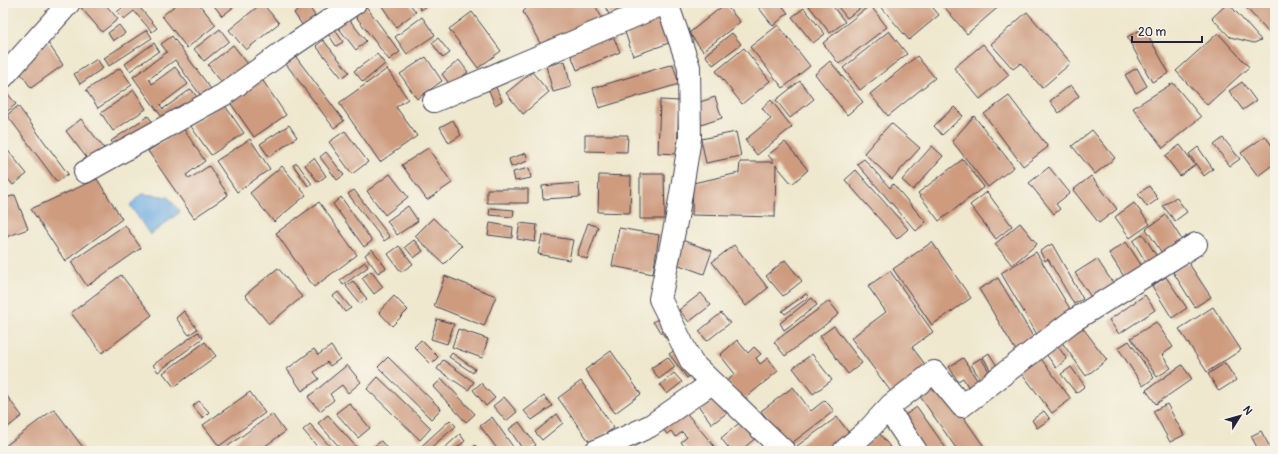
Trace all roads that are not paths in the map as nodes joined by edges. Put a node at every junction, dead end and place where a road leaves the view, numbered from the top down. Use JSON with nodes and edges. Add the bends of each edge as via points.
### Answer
{"nodes":[{"id":1,"x":69,"y":3,"type":"edge"},
{"id":2,"x":355,"y":3,"type":"edge"},
{"id":3,"x":666,"y":3,"type":"edge"},
{"id":4,"x":3,"y":77,"type":"edge"},
{"id":5,"x":434,"y":100,"type":"dead end"},
{"id":6,"x":86,"y":172,"type":"dead end"},
{"id":7,"x":1196,"y":244,"type":"dead end"},
{"id":8,"x":712,"y":383,"type":"junction"},
{"id":9,"x":888,"y":409,"type":"junction"},
{"id":10,"x":596,"y":451,"type":"edge"},
{"id":11,"x":784,"y":451,"type":"edge"},
{"id":12,"x":844,"y":451,"type":"edge"},
{"id":13,"x":916,"y":451,"type":"edge"}],
"edges":[{"from":1,"to":4,"type":"street"},
{"from":2,"to":6,"type":"street","via":[[223,95]]},
{"from":3,"to":5,"type":"street"},
{"from":3,"to":8,"type":"street","via":[[689,67],[690,138],[660,299],[692,363]]},
{"from":7,"to":9,"type":"street","via":[[1071,322],[962,406],[934,372]]},
{"from":8,"to":10,"type":"street","via":[[650,426]]},
{"from":8,"to":11,"type":"street"},
{"from":9,"to":12,"type":"street"},
{"from":9,"to":13,"type":"street"}]}
